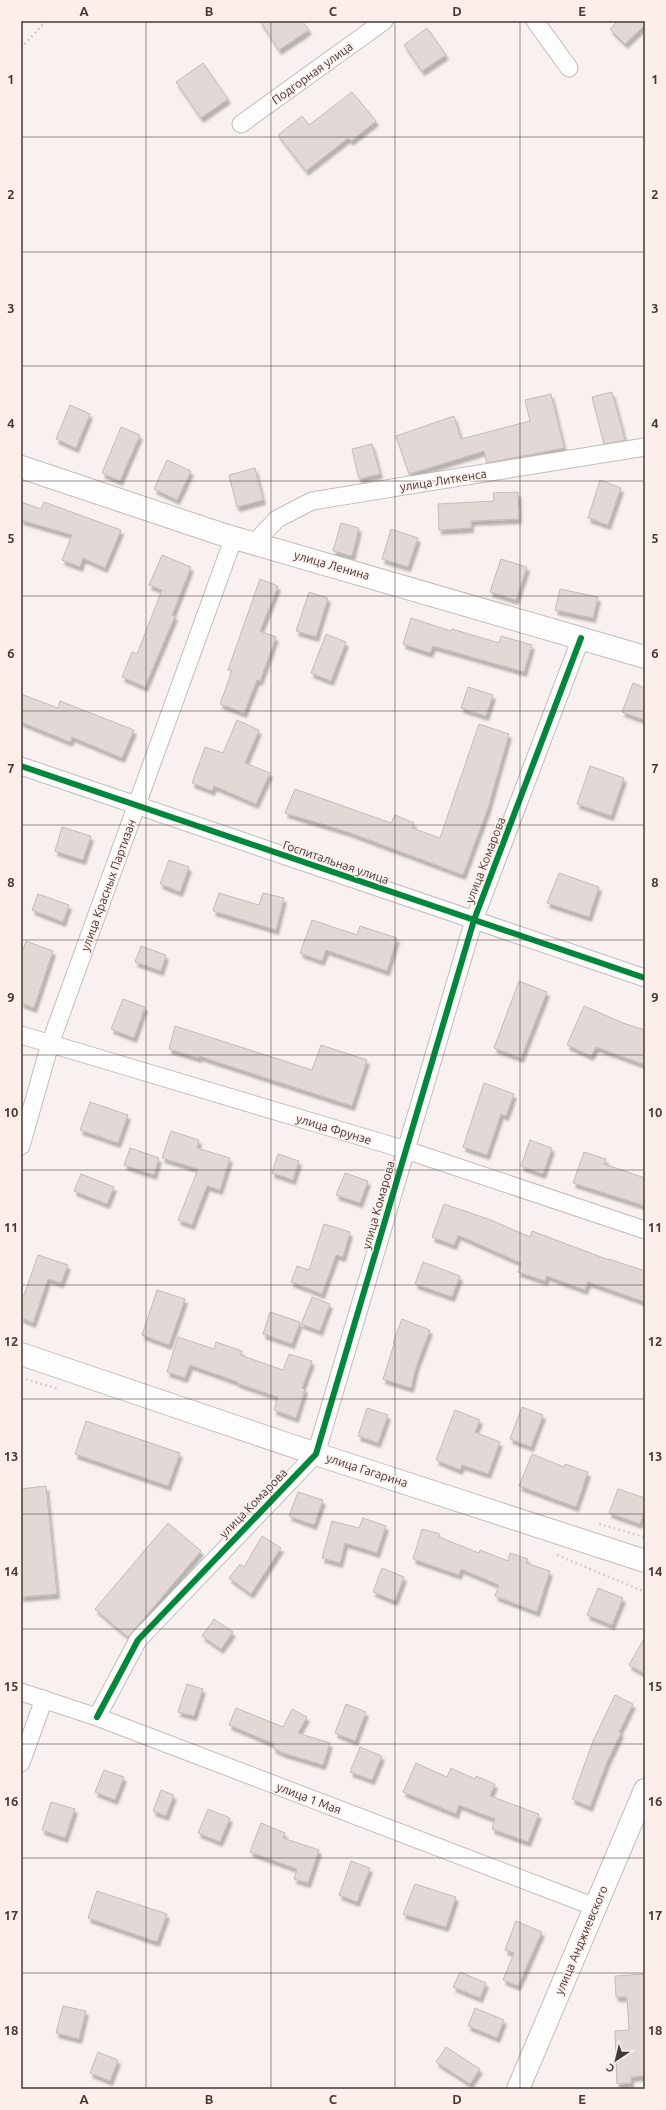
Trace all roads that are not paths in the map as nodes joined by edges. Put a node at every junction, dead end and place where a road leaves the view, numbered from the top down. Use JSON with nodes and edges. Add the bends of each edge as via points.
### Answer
{"nodes":[{"id":1,"x":384,"y":21,"type":"edge"},
{"id":2,"x":535,"y":21,"type":"edge"},
{"id":3,"x":569,"y":68,"type":"dead end"},
{"id":4,"x":241,"y":124,"type":"dead end"},
{"id":5,"x":645,"y":448,"type":"edge"},
{"id":6,"x":21,"y":467,"type":"edge"},
{"id":7,"x":234,"y":537,"type":"junction"},
{"id":8,"x":254,"y":542,"type":"junction"},
{"id":9,"x":580,"y":638,"type":"junction"},
{"id":10,"x":645,"y":657,"type":"edge"},
{"id":11,"x":21,"y":766,"type":"edge"},
{"id":12,"x":137,"y":805,"type":"junction"},
{"id":13,"x":474,"y":920,"type":"junction"},
{"id":14,"x":645,"y":978,"type":"edge"},
{"id":15,"x":21,"y":1035,"type":"edge"},
{"id":16,"x":50,"y":1044,"type":"junction"},
{"id":17,"x":21,"y":1146,"type":"edge"},
{"id":18,"x":406,"y":1150,"type":"junction"},
{"id":19,"x":645,"y":1230,"type":"edge"},
{"id":20,"x":21,"y":1354,"type":"edge"},
{"id":21,"x":316,"y":1454,"type":"junction"},
{"id":22,"x":645,"y":1561,"type":"edge"},
{"id":23,"x":21,"y":1692,"type":"edge"},
{"id":24,"x":44,"y":1698,"type":"junction"},
{"id":25,"x":96,"y":1717,"type":"junction"},
{"id":26,"x":21,"y":1763,"type":"edge"},
{"id":27,"x":645,"y":1790,"type":"edge"},
{"id":28,"x":595,"y":1907,"type":"junction"},
{"id":29,"x":518,"y":2089,"type":"edge"}],
"edges":[{"from":1,"to":4,"type":"street","name":"Подгорная улица"},
{"from":2,"to":3,"type":"street"},
{"from":5,"to":8,"type":"street","name":"улица Литкенса","via":[[312,501],[277,519]]},
{"from":6,"to":7,"type":"street","name":"улица Ленина"},
{"from":7,"to":8,"type":"street","name":"улица Ленина"},
{"from":7,"to":12,"type":"street","name":"улица Красных Партизан"},
{"from":8,"to":9,"type":"street","name":"улица Ленина"},
{"from":9,"to":10,"type":"street","name":"улица Ленина"},
{"from":9,"to":13,"type":"street","name":"улица Комарова"},
{"from":11,"to":12,"type":"street","name":"Госпитальная улица"},
{"from":12,"to":13,"type":"street","name":"Госпитальная улица"},
{"from":12,"to":16,"type":"street","name":"улица Красных Партизан"},
{"from":13,"to":14,"type":"street","name":"Госпитальная улица"},
{"from":13,"to":18,"type":"street","name":"улица Комарова"},
{"from":15,"to":16,"type":"street","name":"улица Фрунзе"},
{"from":16,"to":17,"type":"street","name":"улица Красных Партизан"},
{"from":16,"to":18,"type":"street","name":"улица Фрунзе"},
{"from":18,"to":19,"type":"street","name":"улица Фрунзе"},
{"from":18,"to":21,"type":"street","name":"улица Комарова"},
{"from":20,"to":21,"type":"street","name":"улица Гагарина"},
{"from":21,"to":22,"type":"street","name":"улица Гагарина"},
{"from":21,"to":25,"type":"street","name":"улица Комарова","via":[[138,1640]]},
{"from":23,"to":24,"type":"street","name":"улица 1 Мая"},
{"from":24,"to":25,"type":"street","name":"улица 1 Мая"},
{"from":24,"to":26,"type":"street"},
{"from":25,"to":28,"type":"street","name":"улица 1 Мая"},
{"from":27,"to":28,"type":"street","name":"улица Анджиевского"},
{"from":28,"to":29,"type":"street","name":"улица Анджиевского"}]}
